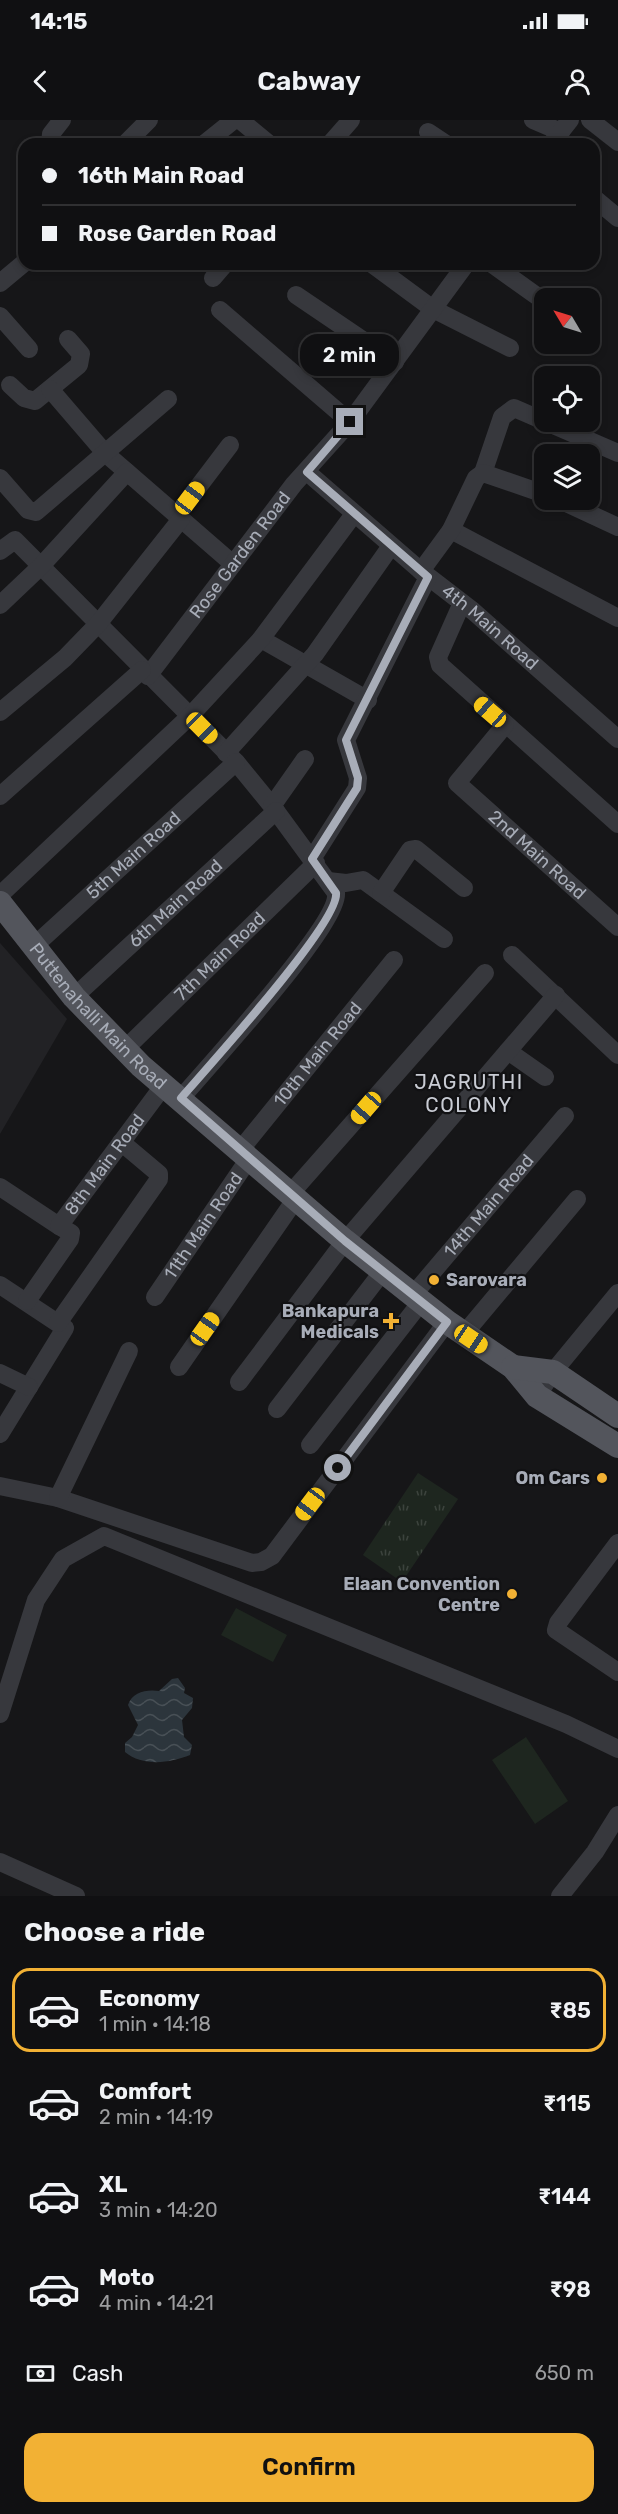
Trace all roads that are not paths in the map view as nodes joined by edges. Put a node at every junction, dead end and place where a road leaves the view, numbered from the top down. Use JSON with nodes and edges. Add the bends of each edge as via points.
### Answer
{"nodes":[{"id":1,"x":62,"y":120,"type":"edge"},
{"id":2,"x":149,"y":120,"type":"edge"},
{"id":3,"x":234,"y":120,"type":"edge"},
{"id":4,"x":240,"y":120,"type":"edge"},
{"id":5,"x":351,"y":120,"type":"edge"},
{"id":6,"x":533,"y":120,"type":"edge"},
{"id":7,"x":590,"y":120,"type":"edge"},
{"id":8,"x":428,"y":132,"type":"dead end"},
{"id":9,"x":560,"y":132,"type":"edge"},
{"id":10,"x":51,"y":138,"type":"edge"},
{"id":11,"x":131,"y":138,"type":"edge"},
{"id":12,"x":212,"y":138,"type":"edge"},
{"id":13,"x":262,"y":138,"type":"edge"},
{"id":14,"x":335,"y":138,"type":"edge"},
{"id":15,"x":437,"y":138,"type":"edge"},
{"id":16,"x":618,"y":142,"type":"edge"},
{"id":17,"x":600,"y":203,"type":"edge"},
{"id":18,"x":618,"y":218,"type":"edge"},
{"id":19,"x":18,"y":268,"type":"edge"},
{"id":20,"x":220,"y":270,"type":"edge"},
{"id":21,"x":380,"y":270,"type":"edge"},
{"id":22,"x":461,"y":270,"type":"edge"},
{"id":23,"x":500,"y":270,"type":"edge"},
{"id":24,"x":213,"y":278,"type":"dead end"},
{"id":25,"x":0,"y":283,"type":"edge"},
{"id":26,"x":534,"y":294,"type":"edge"},
{"id":27,"x":296,"y":295,"type":"dead end"},
{"id":28,"x":433,"y":309,"type":"junction"},
{"id":29,"x":220,"y":310,"type":"dead end"},
{"id":30,"x":0,"y":316,"type":"edge"},
{"id":31,"x":68,"y":339,"type":"dead end"},
{"id":32,"x":510,"y":348,"type":"dead end"},
{"id":33,"x":29,"y":349,"type":"dead end"},
{"id":34,"x":395,"y":362,"type":"junction"},
{"id":35,"x":10,"y":385,"type":"dead end"},
{"id":36,"x":50,"y":389,"type":"junction"},
{"id":37,"x":168,"y":399,"type":"dead end"},
{"id":38,"x":350,"y":422,"type":"junction"},
{"id":39,"x":230,"y":445,"type":"dead end"},
{"id":40,"x":105,"y":453,"type":"junction"},
{"id":41,"x":618,"y":453,"type":"edge"},
{"id":42,"x":127,"y":472,"type":"junction"},
{"id":43,"x":307,"y":472,"type":"junction"},
{"id":44,"x":483,"y":473,"type":"junction"},
{"id":45,"x":0,"y":478,"type":"edge"},
{"id":46,"x":534,"y":491,"type":"edge"},
{"id":47,"x":581,"y":510,"type":"edge"},
{"id":48,"x":354,"y":514,"type":"junction"},
{"id":49,"x":179,"y":517,"type":"junction"},
{"id":50,"x":618,"y":527,"type":"edge"},
{"id":51,"x":451,"y":530,"type":"junction"},
{"id":52,"x":2,"y":545,"type":"edge"},
{"id":53,"x":391,"y":546,"type":"junction"},
{"id":54,"x":233,"y":564,"type":"junction"},
{"id":55,"x":41,"y":566,"type":"junction"},
{"id":56,"x":424,"y":574,"type":"junction"},
{"id":57,"x":462,"y":603,"type":"junction"},
{"id":58,"x":0,"y":605,"type":"edge"},
{"id":59,"x":618,"y":618,"type":"edge"},
{"id":60,"x":98,"y":624,"type":"junction"},
{"id":61,"x":261,"y":639,"type":"junction"},
{"id":62,"x":305,"y":665,"type":"junction"},
{"id":63,"x":145,"y":673,"type":"junction"},
{"id":64,"x":369,"y":700,"type":"junction"},
{"id":65,"x":0,"y":712,"type":"edge"},
{"id":66,"x":189,"y":716,"type":"junction"},
{"id":67,"x":505,"y":725,"type":"junction"},
{"id":68,"x":618,"y":739,"type":"edge"},
{"id":69,"x":231,"y":758,"type":"junction"},
{"id":70,"x":305,"y":759,"type":"dead end"},
{"id":71,"x":0,"y":796,"type":"edge"},
{"id":72,"x":274,"y":809,"type":"junction"},
{"id":73,"x":618,"y":824,"type":"edge"},
{"id":74,"x":314,"y":861,"type":"junction"},
{"id":75,"x":328,"y":881,"type":"junction"},
{"id":76,"x":464,"y":888,"type":"dead end"},
{"id":77,"x":381,"y":892,"type":"junction"},
{"id":78,"x":0,"y":895,"type":"edge"},
{"id":79,"x":0,"y":903,"type":"edge"},
{"id":80,"x":618,"y":927,"type":"edge"},
{"id":81,"x":444,"y":939,"type":"dead end"},
{"id":82,"x":33,"y":947,"type":"junction"},
{"id":83,"x":512,"y":955,"type":"dead end"},
{"id":84,"x":394,"y":960,"type":"dead end"},
{"id":85,"x":485,"y":973,"type":"dead end"},
{"id":86,"x":556,"y":995,"type":"junction"},
{"id":87,"x":74,"y":997,"type":"junction"},
{"id":88,"x":124,"y":1050,"type":"junction"},
{"id":89,"x":508,"y":1051,"type":"junction"},
{"id":90,"x":618,"y":1055,"type":"edge"},
{"id":91,"x":545,"y":1077,"type":"dead end"},
{"id":92,"x":172,"y":1091,"type":"junction"},
{"id":93,"x":565,"y":1116,"type":"dead end"},
{"id":94,"x":121,"y":1142,"type":"junction"},
{"id":95,"x":245,"y":1153,"type":"junction"},
{"id":96,"x":0,"y":1187,"type":"edge"},
{"id":97,"x":294,"y":1195,"type":"junction"},
{"id":98,"x":577,"y":1199,"type":"dead end"},
{"id":99,"x":60,"y":1226,"type":"junction"},
{"id":100,"x":345,"y":1241,"type":"junction"},
{"id":101,"x":383,"y":1271,"type":"junction"},
{"id":102,"x":0,"y":1285,"type":"edge"},
{"id":103,"x":618,"y":1293,"type":"edge"},
{"id":104,"x":155,"y":1296,"type":"dead end"},
{"id":105,"x":417,"y":1298,"type":"junction"},
{"id":106,"x":27,"y":1301,"type":"junction"},
{"id":107,"x":58,"y":1323,"type":"junction"},
{"id":108,"x":456,"y":1328,"type":"junction"},
{"id":109,"x":129,"y":1352,"type":"dead end"},
{"id":110,"x":179,"y":1367,"type":"dead end"},
{"id":111,"x":513,"y":1367,"type":"junction"},
{"id":112,"x":553,"y":1372,"type":"junction"},
{"id":113,"x":0,"y":1373,"type":"edge"},
{"id":114,"x":239,"y":1382,"type":"dead end"},
{"id":115,"x":29,"y":1387,"type":"junction"},
{"id":116,"x":537,"y":1396,"type":"junction"},
{"id":117,"x":277,"y":1409,"type":"dead end"},
{"id":118,"x":618,"y":1416,"type":"edge"},
{"id":119,"x":0,"y":1434,"type":"edge"},
{"id":120,"x":310,"y":1445,"type":"dead end"},
{"id":121,"x":618,"y":1446,"type":"edge"},
{"id":122,"x":0,"y":1486,"type":"edge"},
{"id":123,"x":58,"y":1498,"type":"junction"},
{"id":124,"x":618,"y":1543,"type":"edge"},
{"id":125,"x":612,"y":1564,"type":"edge"},
{"id":126,"x":618,"y":1672,"type":"edge"},
{"id":127,"x":0,"y":1714,"type":"edge"},
{"id":128,"x":618,"y":1749,"type":"edge"},
{"id":129,"x":618,"y":1815,"type":"edge"},
{"id":130,"x":0,"y":1862,"type":"edge"},
{"id":131,"x":76,"y":1896,"type":"edge"},
{"id":132,"x":560,"y":1896,"type":"edge"}],
"edges":[{"from":1,"to":10,"type":"street"},
{"from":2,"to":11,"type":"street"},
{"from":3,"to":12,"type":"street"},
{"from":4,"to":13,"type":"street"},
{"from":5,"to":14,"type":"street"},
{"from":6,"to":9,"type":"street"},
{"from":7,"to":16,"type":"street"},
{"from":8,"to":15,"type":"street"},
{"from":17,"to":18,"type":"street"},
{"from":19,"to":25,"type":"street"},
{"from":20,"to":24,"type":"street"},
{"from":21,"to":28,"type":"street"},
{"from":22,"to":28,"type":"street","name":"Rose Garden Road"},
{"from":23,"to":26,"type":"street"},
{"from":27,"to":34,"type":"street"},
{"from":28,"to":32,"type":"street"},
{"from":28,"to":34,"type":"street","name":"Rose Garden Road"},
{"from":29,"to":38,"type":"street"},
{"from":30,"to":33,"type":"street"},
{"from":31,"to":36,"type":"street","via":[[81,354],[79,366]]},
{"from":34,"to":38,"type":"street","name":"Rose Garden Road"},
{"from":35,"to":36,"type":"street","via":[[29,401]]},
{"from":36,"to":40,"type":"street"},
{"from":37,"to":40,"type":"street"},
{"from":38,"to":43,"type":"street","name":"Rose Garden Road"},
{"from":39,"to":49,"type":"street"},
{"from":40,"to":42,"type":"street"},
{"from":40,"to":45,"type":"street","via":[[36,512],[28,510]]},
{"from":41,"to":44,"type":"street","name":"7th Main Road","via":[[514,408],[502,417]]},
{"from":42,"to":49,"type":"street"},
{"from":42,"to":55,"type":"street"},
{"from":43,"to":48,"type":"street","name":"4th Main Road"},
{"from":43,"to":54,"type":"street","name":"Rose Garden Road"},
{"from":44,"to":46,"type":"street"},
{"from":44,"to":51,"type":"street","name":"7th Main Road","via":[[476,478]]},
{"from":47,"to":50,"type":"street"},
{"from":48,"to":53,"type":"street","name":"4th Main Road"},
{"from":48,"to":61,"type":"street"},
{"from":49,"to":54,"type":"street"},
{"from":49,"to":60,"type":"street"},
{"from":51,"to":56,"type":"street","name":"7th Main Road"},
{"from":51,"to":59,"type":"street"},
{"from":52,"to":55,"type":"street","via":[[15,540]]},
{"from":53,"to":56,"type":"street","name":"4th Main Road"},
{"from":53,"to":62,"type":"street","name":"5th Main Road"},
{"from":54,"to":63,"type":"street","name":"Rose Garden Road"},
{"from":55,"to":58,"type":"street"},
{"from":55,"to":60,"type":"street"},
{"from":56,"to":57,"type":"street","name":"4th Main Road"},
{"from":56,"to":64,"type":"street","name":"7th Main Road"},
{"from":57,"to":67,"type":"street","via":[[438,657],[445,672]]},
{"from":57,"to":68,"type":"street","name":"4th Main Road"},
{"from":60,"to":63,"type":"street"},
{"from":60,"to":65,"type":"street","via":[[65,658]]},
{"from":61,"to":62,"type":"street"},
{"from":61,"to":66,"type":"street"},
{"from":62,"to":64,"type":"street"},
{"from":62,"to":69,"type":"street","name":"5th Main Road"},
{"from":63,"to":66,"type":"street"},
{"from":63,"to":71,"type":"street","name":"Rose Garden Road"},
{"from":64,"to":74,"type":"street","name":"7th Main Road","via":[[346,740],[358,778],[357,788]]},
{"from":66,"to":69,"type":"street"},
{"from":66,"to":78,"type":"street"},
{"from":67,"to":73,"type":"street"},
{"from":67,"to":80,"type":"street","name":"2nd Main Road","via":[[457,783]]},
{"from":69,"to":72,"type":"street"},
{"from":69,"to":82,"type":"street","name":"5th Main Road"},
{"from":70,"to":72,"type":"street","name":"6th Main Road"},
{"from":72,"to":74,"type":"street"},
{"from":72,"to":87,"type":"street","name":"6th Main Road"},
{"from":74,"to":75,"type":"street"},
{"from":74,"to":88,"type":"street","name":"7th Main Road"},
{"from":75,"to":77,"type":"street","via":[[363,880]]},
{"from":75,"to":92,"type":"street","name":"8th Main Road","via":[[337,900],[306,949]]},
{"from":76,"to":77,"type":"street","via":[[416,849],[410,850]]},
{"from":77,"to":81,"type":"street"},
{"from":79,"to":82,"type":"main road","name":"Puttenahalli Main Road"},
{"from":82,"to":87,"type":"main road","name":"Puttenahalli Main Road"},
{"from":83,"to":86,"type":"street"},
{"from":84,"to":95,"type":"street","name":"10th Main Road"},
{"from":85,"to":97,"type":"street"},
{"from":86,"to":89,"type":"street"},
{"from":86,"to":90,"type":"street"},
{"from":87,"to":88,"type":"main road","name":"Puttenahalli Main Road"},
{"from":88,"to":92,"type":"main road","name":"Puttenahalli Main Road"},
{"from":89,"to":91,"type":"street"},
{"from":89,"to":100,"type":"street"},
{"from":92,"to":94,"type":"street","name":"8th Main Road"},
{"from":92,"to":95,"type":"main road","name":"Puttenahalli Main Road"},
{"from":93,"to":105,"type":"street","name":"14th Main Road"},
{"from":94,"to":99,"type":"street","name":"8th Main Road"},
{"from":94,"to":107,"type":"street","via":[[155,1169],[159,1179]]},
{"from":95,"to":97,"type":"main road","name":"Puttenahalli Main Road"},
{"from":95,"to":104,"type":"street","name":"11th Main Road"},
{"from":96,"to":99,"type":"street"},
{"from":97,"to":100,"type":"main road","name":"Puttenahalli Main Road"},
{"from":97,"to":110,"type":"street"},
{"from":98,"to":108,"type":"street"},
{"from":99,"to":106,"type":"street","name":"8th Main Road","via":[[71,1233],[70,1239]]},
{"from":100,"to":101,"type":"main road","name":"Puttenahalli Main Road"},
{"from":100,"to":114,"type":"street"},
{"from":101,"to":105,"type":"main road","name":"Puttenahalli Main Road"},
{"from":101,"to":117,"type":"street"},
{"from":102,"to":106,"type":"street"},
{"from":103,"to":112,"type":"street"},
{"from":105,"to":108,"type":"main road","name":"Puttenahalli Main Road"},
{"from":105,"to":120,"type":"street","name":"14th Main Road"},
{"from":106,"to":107,"type":"street"},
{"from":107,"to":115,"type":"street","via":[[65,1328]]},
{"from":108,"to":111,"type":"main road","name":"Puttenahalli Main Road"},
{"from":108,"to":123,"type":"street","via":[[272,1556],[261,1563]]},
{"from":109,"to":123,"type":"street"},
{"from":111,"to":112,"type":"main road"},
{"from":111,"to":116,"type":"main road"},
{"from":112,"to":116,"type":"street"},
{"from":112,"to":118,"type":"main road"},
{"from":113,"to":115,"type":"street"},
{"from":115,"to":119,"type":"street"},
{"from":116,"to":121,"type":"main road"},
{"from":122,"to":123,"type":"street"},
{"from":124,"to":125,"type":"street"},
{"from":125,"to":126,"type":"street","via":[[558,1623],[556,1630]]},
{"from":127,"to":128,"type":"street","via":[[36,1600],[63,1559],[104,1536],[566,1724]]},
{"from":129,"to":132,"type":"street"},
{"from":130,"to":131,"type":"street"}]}
